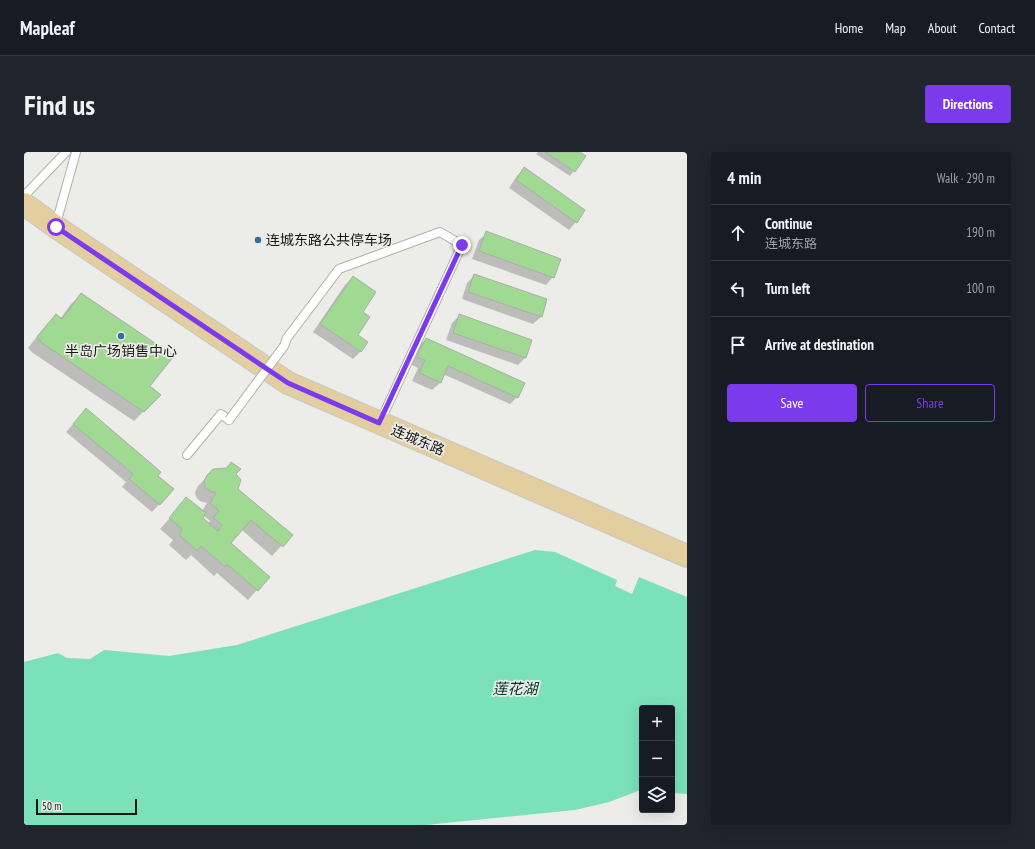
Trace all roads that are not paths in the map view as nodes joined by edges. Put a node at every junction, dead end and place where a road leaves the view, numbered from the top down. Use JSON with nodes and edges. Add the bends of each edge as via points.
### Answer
{"nodes":[{"id":1,"x":66,"y":152,"type":"edge"},
{"id":2,"x":76,"y":152,"type":"edge"},
{"id":3,"x":24,"y":196,"type":"edge"},
{"id":4,"x":24,"y":204,"type":"edge"},
{"id":5,"x":56,"y":227,"type":"junction"},
{"id":6,"x":379,"y":423,"type":"junction"},
{"id":7,"x":187,"y":455,"type":"dead end"},
{"id":8,"x":687,"y":556,"type":"edge"}],
"edges":[{"from":1,"to":3,"type":"lane"},
{"from":2,"to":5,"type":"lane"},
{"from":4,"to":5,"type":"main road","name":"连城东路"},
{"from":5,"to":6,"type":"main road","name":"连城东路","via":[[288,383]]},
{"from":6,"to":7,"type":"lane","bridge":true,"via":[[462,245],[440,232],[339,269],[228,420],[221,414]]},
{"from":6,"to":8,"type":"main road","name":"连城东路"}]}
